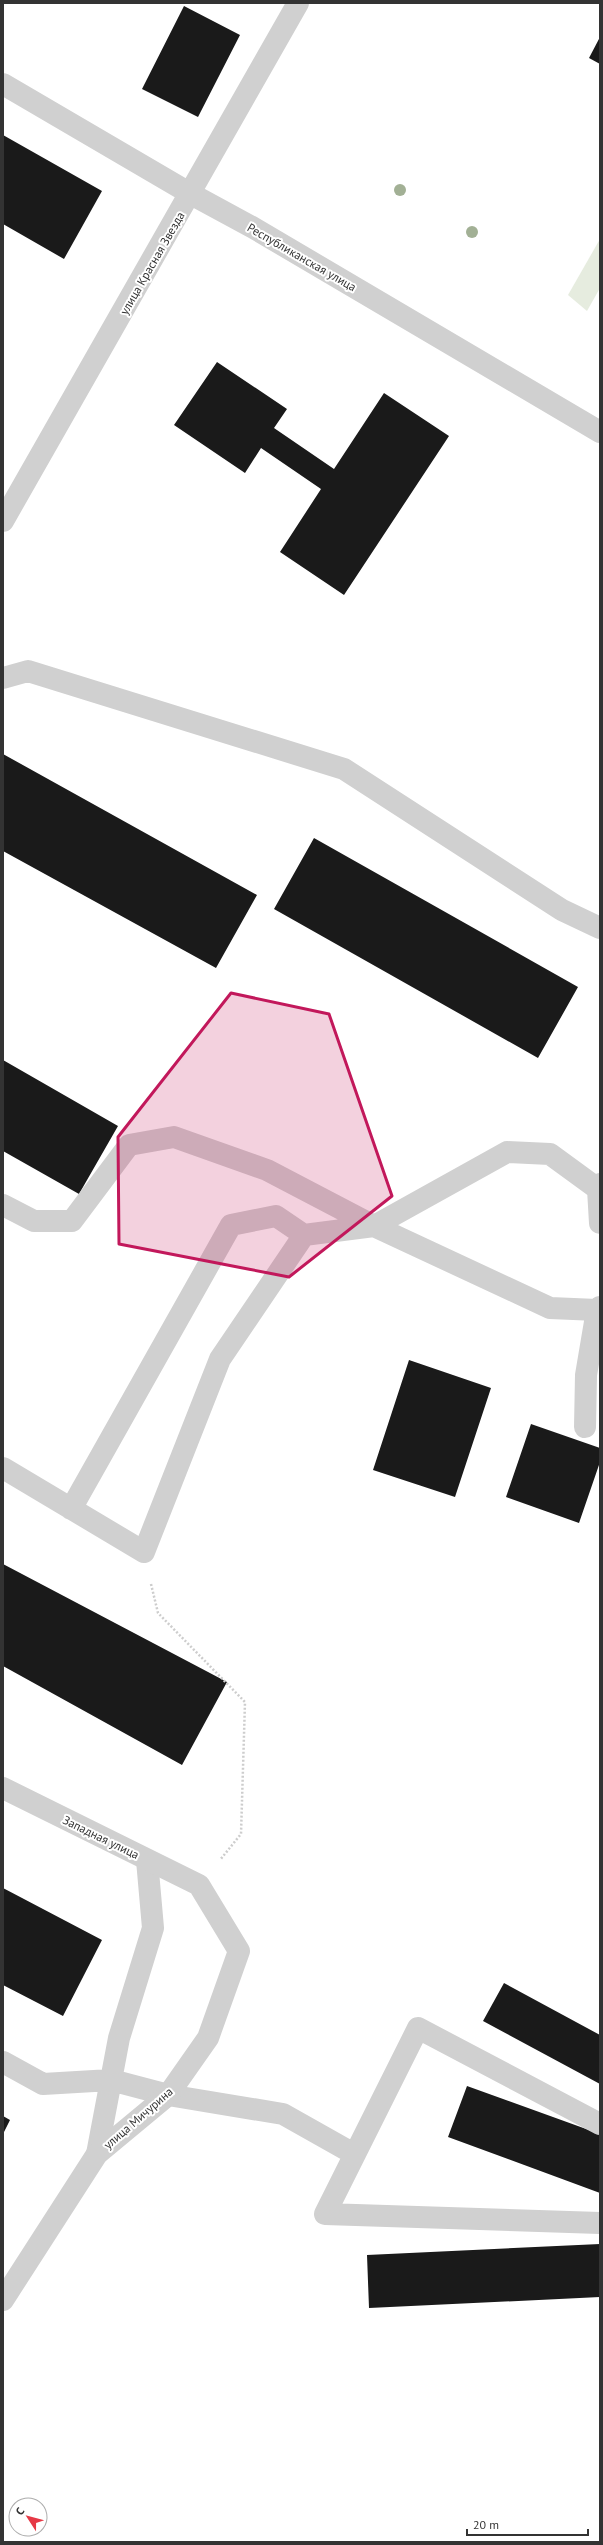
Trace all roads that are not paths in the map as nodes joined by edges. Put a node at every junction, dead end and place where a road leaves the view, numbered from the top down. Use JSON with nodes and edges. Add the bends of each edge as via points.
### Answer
{"nodes":[{"id":1,"x":298,"y":3,"type":"edge"},
{"id":2,"x":3,"y":84,"type":"edge"},
{"id":3,"x":191,"y":194,"type":"junction"},
{"id":4,"x":600,"y":432,"type":"edge"},
{"id":5,"x":3,"y":521,"type":"edge"},
{"id":6,"x":3,"y":678,"type":"edge"},
{"id":7,"x":600,"y":928,"type":"edge"},
{"id":8,"x":599,"y":1187,"type":"edge"},
{"id":9,"x":3,"y":1205,"type":"edge"},
{"id":10,"x":600,"y":1223,"type":"edge"},
{"id":11,"x":374,"y":1226,"type":"junction"},
{"id":12,"x":304,"y":1235,"type":"junction"},
{"id":13,"x":598,"y":1308,"type":"edge"},
{"id":14,"x":585,"y":1427,"type":"dead end"},
{"id":15,"x":3,"y":1468,"type":"edge"},
{"id":16,"x":71,"y":1509,"type":"junction"},
{"id":17,"x":3,"y":1788,"type":"edge"},
{"id":18,"x":147,"y":1860,"type":"junction"},
{"id":19,"x":199,"y":1885,"type":"joint"},
{"id":20,"x":3,"y":2062,"type":"edge"},
{"id":21,"x":111,"y":2080,"type":"junction"},
{"id":22,"x":168,"y":2095,"type":"junction"},
{"id":23,"x":600,"y":2124,"type":"edge"},
{"id":24,"x":97,"y":2154,"type":"junction"},
{"id":25,"x":354,"y":2154,"type":"junction"},
{"id":26,"x":600,"y":2223,"type":"edge"},
{"id":27,"x":3,"y":2300,"type":"edge"}],
"edges":[{"from":1,"to":3,"type":"street","name":"улица Красная Звезда"},
{"from":2,"to":3,"type":"street","name":"Республиканская улица"},
{"from":3,"to":4,"type":"street","name":"Республиканская улица","via":[[252,227]]},
{"from":3,"to":5,"type":"street","name":"улица Красная Звезда"},
{"from":6,"to":7,"type":"street","via":[[28,671],[344,769],[562,910]]},
{"from":8,"to":10,"type":"street"},
{"from":8,"to":11,"type":"street","via":[[550,1154],[507,1152]]},
{"from":9,"to":11,"type":"street","via":[[34,1221],[72,1221],[129,1145],[174,1137],[267,1170]]},
{"from":11,"to":12,"type":"street"},
{"from":11,"to":13,"type":"street","via":[[550,1308]]},
{"from":12,"to":16,"type":"street","via":[[276,1216],[231,1225]]},
{"from":12,"to":16,"type":"street","via":[[220,1359],[144,1552]]},
{"from":13,"to":14,"type":"street","via":[[586,1375]]},
{"from":15,"to":16,"type":"street"},
{"from":17,"to":18,"type":"street","name":"Западная улица"},
{"from":18,"to":19,"type":"street","name":"Западная улица"},
{"from":18,"to":21,"type":"street","via":[[153,1928],[119,2038]]},
{"from":19,"to":22,"type":"street","name":"улица Мичурина","via":[[239,1951],[208,2038]]},
{"from":20,"to":21,"type":"street","via":[[43,2084]]},
{"from":21,"to":22,"type":"street"},
{"from":21,"to":24,"type":"street"},
{"from":22,"to":24,"type":"street","name":"улица Мичурина"},
{"from":22,"to":25,"type":"street","via":[[283,2114]]},
{"from":23,"to":25,"type":"street","via":[[418,2028]]},
{"from":24,"to":27,"type":"street","name":"улица Мичурина"},
{"from":25,"to":26,"type":"street","via":[[325,2214]]}]}
